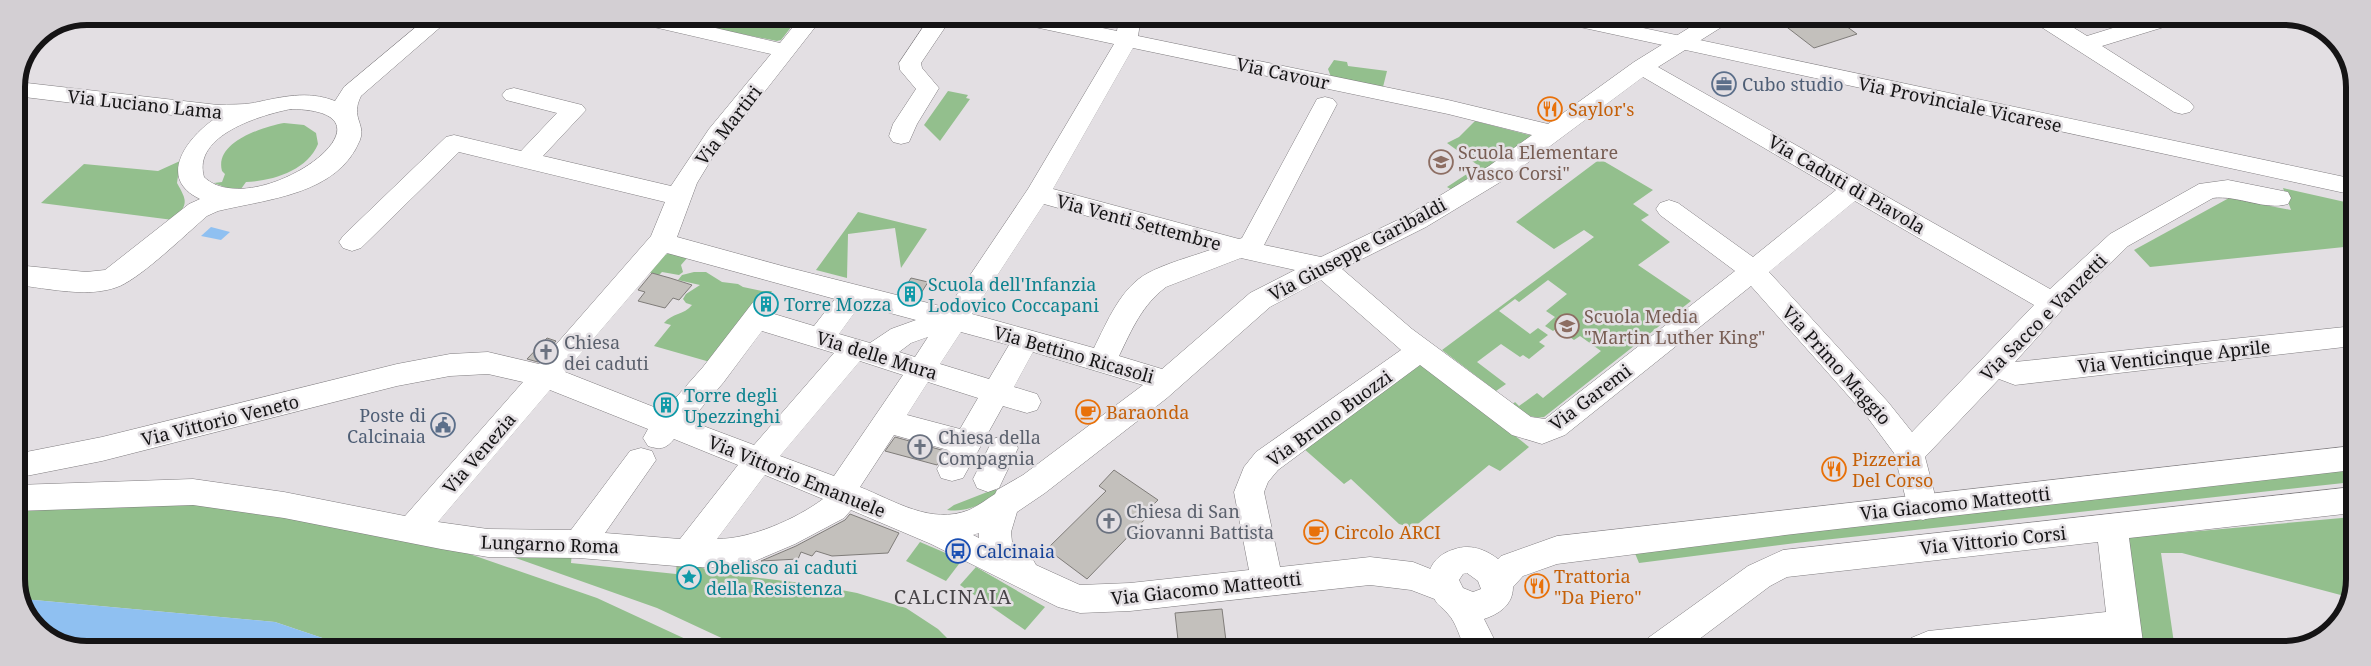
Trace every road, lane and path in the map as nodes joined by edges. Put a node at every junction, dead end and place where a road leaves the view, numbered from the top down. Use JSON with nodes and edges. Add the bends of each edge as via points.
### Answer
{"nodes":[{"id":1,"x":431,"y":25,"type":"edge"},
{"id":2,"x":674,"y":25,"type":"edge"},
{"id":3,"x":806,"y":25,"type":"edge"},
{"id":4,"x":936,"y":25,"type":"edge"},
{"id":5,"x":1051,"y":25,"type":"edge"},
{"id":6,"x":1129,"y":25,"type":"edge"},
{"id":7,"x":1598,"y":25,"type":"edge"},
{"id":8,"x":1709,"y":25,"type":"edge"},
{"id":9,"x":2055,"y":25,"type":"edge"},
{"id":10,"x":2146,"y":25,"type":"edge"},
{"id":11,"x":1126,"y":42,"type":"junction"},
{"id":12,"x":1679,"y":43,"type":"junction"},
{"id":13,"x":2084,"y":44,"type":"junction"},
{"id":14,"x":786,"y":51,"type":"junction"},
{"id":15,"x":1642,"y":67,"type":"junction"},
{"id":16,"x":360,"y":85,"type":"junction"},
{"id":17,"x":25,"y":91,"type":"edge"},
{"id":18,"x":514,"y":95,"type":"dead end"},
{"id":19,"x":284,"y":103,"type":"junction"},
{"id":20,"x":1325,"y":104,"type":"dead end"},
{"id":21,"x":2182,"y":107,"type":"dead end"},
{"id":22,"x":344,"y":116,"type":"junction"},
{"id":23,"x":1550,"y":132,"type":"junction"},
{"id":24,"x":902,"y":136,"type":"dead end"},
{"id":25,"x":525,"y":161,"type":"junction"},
{"id":26,"x":2346,"y":185,"type":"edge"},
{"id":27,"x":1854,"y":188,"type":"junction"},
{"id":28,"x":1038,"y":194,"type":"junction"},
{"id":29,"x":241,"y":196,"type":"junction"},
{"id":30,"x":678,"y":197,"type":"junction"},
{"id":31,"x":2279,"y":198,"type":"dead end"},
{"id":32,"x":1669,"y":209,"type":"dead end"},
{"id":33,"x":352,"y":242,"type":"dead end"},
{"id":34,"x":661,"y":242,"type":"junction"},
{"id":35,"x":1241,"y":249,"type":"junction"},
{"id":36,"x":1323,"y":267,"type":"junction"},
{"id":37,"x":1753,"y":271,"type":"junction"},
{"id":38,"x":25,"y":275,"type":"edge"},
{"id":39,"x":786,"y":277,"type":"junction"},
{"id":40,"x":854,"y":294,"type":"junction"},
{"id":41,"x":2052,"y":303,"type":"junction"},
{"id":42,"x":763,"y":309,"type":"junction"},
{"id":43,"x":953,"y":319,"type":"junction"},
{"id":44,"x":2346,"y":337,"type":"edge"},
{"id":45,"x":820,"y":338,"type":"junction"},
{"id":46,"x":1026,"y":340,"type":"junction"},
{"id":47,"x":1422,"y":350,"type":"junction"},
{"id":48,"x":864,"y":352,"type":"junction"},
{"id":49,"x":1102,"y":361,"type":"junction"},
{"id":50,"x":1995,"y":366,"type":"junction"},
{"id":51,"x":923,"y":370,"type":"junction"},
{"id":52,"x":545,"y":376,"type":"junction"},
{"id":53,"x":1167,"y":382,"type":"junction"},
{"id":54,"x":998,"y":391,"type":"junction"},
{"id":55,"x":1027,"y":402,"type":"dead end"},
{"id":56,"x":887,"y":421,"type":"junction"},
{"id":57,"x":656,"y":441,"type":"junction"},
{"id":58,"x":966,"y":443,"type":"junction"},
{"id":59,"x":1003,"y":448,"type":"dead end"},
{"id":60,"x":1910,"y":454,"type":"junction"},
{"id":61,"x":2346,"y":459,"type":"edge"},
{"id":62,"x":759,"y":460,"type":"junction"},
{"id":63,"x":25,"y":464,"type":"edge"},
{"id":64,"x":952,"y":469,"type":"dead end"},
{"id":65,"x":998,"y":489,"type":"junction"},
{"id":66,"x":843,"y":494,"type":"junction"},
{"id":67,"x":25,"y":498,"type":"edge"},
{"id":68,"x":2346,"y":501,"type":"edge"},
{"id":69,"x":1923,"y":507,"type":"junction"},
{"id":70,"x":2112,"y":527,"type":"junction"},
{"id":71,"x":928,"y":529,"type":"junction"},
{"id":72,"x":412,"y":530,"type":"junction"},
{"id":73,"x":579,"y":544,"type":"junction"},
{"id":74,"x":688,"y":553,"type":"junction"},
{"id":75,"x":1267,"y":582,"type":"junction"},
{"id":76,"x":1469,"y":584,"type":"junction"},
{"id":77,"x":1044,"y":585,"type":"junction"},
{"id":78,"x":2126,"y":638,"type":"edge"},
{"id":79,"x":1480,"y":641,"type":"edge"},
{"id":80,"x":1488,"y":641,"type":"edge"},
{"id":81,"x":1671,"y":641,"type":"edge"},
{"id":82,"x":2052,"y":641,"type":"edge"}],
"edges":[{"from":1,"to":16,"type":"street"},
{"from":2,"to":14,"type":"street"},
{"from":3,"to":14,"type":"street","name":"Via Martiri"},
{"from":4,"to":24,"type":"street","via":[[909,65],[928,88],[905,124]]},
{"from":5,"to":11,"type":"street","name":"Via Cavour"},
{"from":6,"to":11,"type":"street"},
{"from":7,"to":12,"type":"street","name":"Via Provinciale Vicarese"},
{"from":8,"to":12,"type":"street","name":"Via Giuseppe Garibaldi"},
{"from":9,"to":13,"type":"street"},
{"from":10,"to":13,"type":"street"},
{"from":11,"to":23,"type":"street","name":"Via Cavour","via":[[1439,105]]},
{"from":11,"to":28,"type":"street","name":"Via Venti Settembre"},
{"from":12,"to":15,"type":"street","name":"Via Giuseppe Garibaldi"},
{"from":12,"to":26,"type":"street","name":"Via Provinciale Vicarese"},
{"from":13,"to":21,"type":"street"},
{"from":14,"to":30,"type":"street","name":"Via Martiri","via":[[706,149]]},
{"from":15,"to":23,"type":"street","name":"Via Giuseppe Garibaldi"},
{"from":15,"to":27,"type":"street","name":"Via Caduti di Piavola"},
{"from":16,"to":19,"type":"street","via":[[337,96]]},
{"from":16,"to":22,"type":"street","via":[[345,104]]},
{"from":17,"to":19,"type":"street","name":"Via Luciano Lama","via":[[218,113]]},
{"from":18,"to":25,"type":"street","via":[[574,110]]},
{"from":19,"to":22,"type":"street","via":[[326,104]]},
{"from":19,"to":29,"type":"street","via":[[245,114],[224,125],[205,140],[192,159],[190,174],[200,188],[216,194]]},
{"from":20,"to":35,"type":"street","via":[[1252,244]]},
{"from":22,"to":29,"type":"street","via":[[349,124],[346,140],[340,152],[327,164],[286,187]]},
{"from":23,"to":36,"type":"street","name":"Via Giuseppe Garibaldi","via":[[1498,172],[1417,221]]},
{"from":25,"to":30,"type":"street"},
{"from":25,"to":33,"type":"street","via":[[454,143]]},
{"from":27,"to":37,"type":"street","name":"Via Garemi"},
{"from":27,"to":41,"type":"street","name":"Via Caduti di Piavola"},
{"from":28,"to":35,"type":"street","name":"Via Venti Settembre"},
{"from":28,"to":43,"type":"street","name":"Via Venti Settembre"},
{"from":29,"to":38,"type":"street","via":[[198,210],[128,268],[111,278],[86,282]]},
{"from":30,"to":34,"type":"street","name":"Via Martiri","via":[[668,231]]},
{"from":31,"to":41,"type":"street","name":"Via Sacco e Vanzetti","via":[[2228,188],[2208,190],[2120,240]]},
{"from":32,"to":37,"type":"street","name":"Via Primo Maggio"},
{"from":34,"to":39,"type":"street","name":"Via Bettino Ricasoli"},
{"from":34,"to":52,"type":"street","name":"Via Venezia"},
{"from":35,"to":36,"type":"street","name":"Via Venti Settembre"},
{"from":35,"to":49,"type":"street","via":[[1147,286],[1133,302]]},
{"from":36,"to":47,"type":"street","name":"Via Garemi"},
{"from":36,"to":53,"type":"street","name":"Via Giuseppe Garibaldi","via":[[1260,300]]},
{"from":37,"to":47,"type":"street","name":"Via Garemi","via":[[1555,427],[1542,432],[1522,426]]},
{"from":37,"to":60,"type":"street","name":"Via Primo Maggio","via":[[1878,410],[1903,440]]},
{"from":39,"to":40,"type":"street","name":"Via Bettino Ricasoli"},
{"from":39,"to":42,"type":"street"},
{"from":40,"to":43,"type":"street","name":"Via Bettino Ricasoli"},
{"from":40,"to":45,"type":"street"},
{"from":41,"to":50,"type":"street","name":"Via Sacco e Vanzetti"},
{"from":42,"to":45,"type":"street","name":"Via delle Mura"},
{"from":42,"to":57,"type":"street"},
{"from":43,"to":46,"type":"street","name":"Via Bettino Ricasoli"},
{"from":43,"to":48,"type":"street"},
{"from":43,"to":51,"type":"street","name":"Via Venti Settembre"},
{"from":44,"to":50,"type":"street","name":"Via Venticinque Aprile","via":[[2015,374]]},
{"from":45,"to":48,"type":"street","name":"Via delle Mura"},
{"from":46,"to":49,"type":"street","name":"Via Bettino Ricasoli"},
{"from":46,"to":54,"type":"street"},
{"from":47,"to":75,"type":"street","name":"Via Bruno Buozzi","via":[[1267,461],[1255,476],[1249,492]]},
{"from":48,"to":51,"type":"street","name":"Via delle Mura"},
{"from":48,"to":62,"type":"street"},
{"from":49,"to":53,"type":"street","name":"Via Bettino Ricasoli"},
{"from":50,"to":60,"type":"street","name":"Via Sacco e Vanzetti"},
{"from":51,"to":54,"type":"street","name":"Via delle Mura"},
{"from":51,"to":56,"type":"street","name":"Via Venti Settembre"},
{"from":52,"to":57,"type":"street","name":"Via Vittorio Emanuele"},
{"from":52,"to":63,"type":"street","name":"Via Vittorio Veneto","via":[[480,363],[423,370],[102,449]]},
{"from":52,"to":72,"type":"street","name":"Via Venezia"},
{"from":53,"to":65,"type":"street","name":"Via Giuseppe Garibaldi","via":[[1041,478]]},
{"from":54,"to":55,"type":"street","name":"Via delle Mura"},
{"from":54,"to":58,"type":"street"},
{"from":56,"to":58,"type":"street"},
{"from":56,"to":66,"type":"street","name":"Via Venti Settembre"},
{"from":57,"to":62,"type":"street","name":"Via Vittorio Emanuele"},
{"from":57,"to":73,"type":"street"},
{"from":58,"to":64,"type":"street"},
{"from":59,"to":65,"type":"street"},
{"from":60,"to":69,"type":"street","name":"Via Primo Maggio"},
{"from":61,"to":69,"type":"street","name":"Via Giacomo Matteotti"},
{"from":62,"to":66,"type":"street","name":"Via Vittorio Emanuele"},
{"from":62,"to":74,"type":"street"},
{"from":65,"to":71,"type":"street","name":"Via Giuseppe Garibaldi","via":[[980,520],[954,528]]},
{"from":65,"to":77,"type":"street","via":[[997,546]]},
{"from":66,"to":71,"type":"street","name":"Via Vittorio Emanuele"},
{"from":66,"to":74,"type":"street","name":"Lungarno Roma","via":[[818,518],[754,548],[724,553]]},
{"from":67,"to":72,"type":"street","name":"Lungarno Roma","via":[[193,492]]},
{"from":68,"to":70,"type":"street","name":"Via Vittorio Corsi"},
{"from":69,"to":76,"type":"street","name":"Via Giacomo Matteotti","via":[[1557,550]]},
{"from":70,"to":78,"type":"street"},
{"from":70,"to":81,"type":"street","name":"Via Vittorio Corsi","via":[[1783,564],[1759,576]]},
{"from":71,"to":77,"type":"street","name":"Via Vittorio Emanuele"},
{"from":72,"to":73,"type":"street","name":"Lungarno Roma","via":[[488,543]]},
{"from":73,"to":74,"type":"street","name":"Lungarno Roma"},
{"from":75,"to":76,"type":"street","name":"Via Giacomo Matteotti","via":[[1370,571]]},
{"from":75,"to":77,"type":"street","name":"Via Giacomo Matteotti","via":[[1130,597],[1080,599]]},
{"from":76,"to":79,"type":"street"},
{"from":76,"to":80,"type":"street"},
{"from":78,"to":82,"type":"street"}]}
